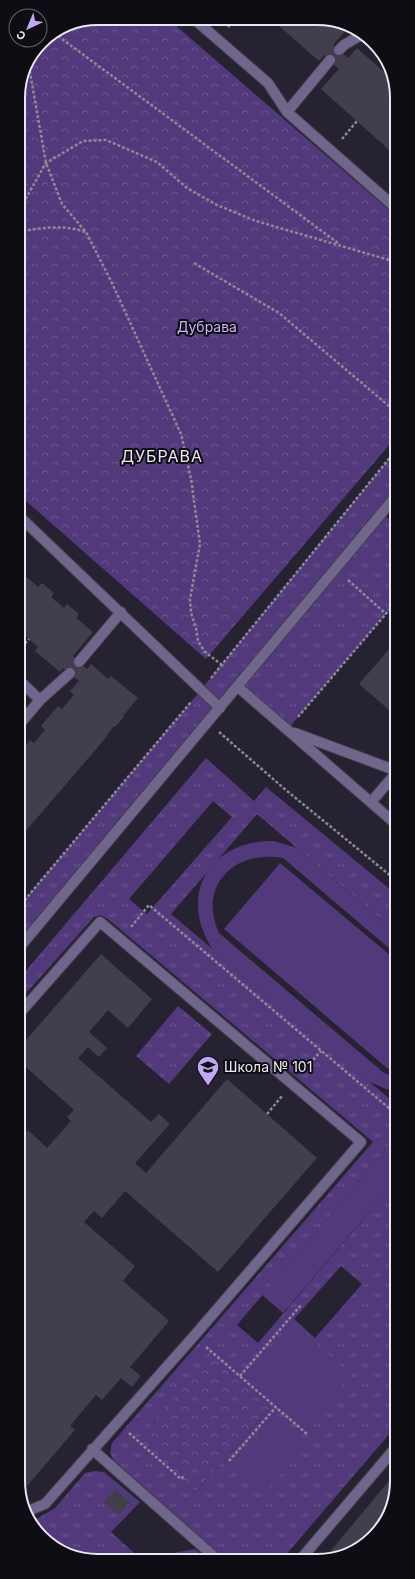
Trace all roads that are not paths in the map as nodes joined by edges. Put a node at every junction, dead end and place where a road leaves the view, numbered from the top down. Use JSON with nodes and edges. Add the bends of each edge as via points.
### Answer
{"nodes":[{"id":1,"x":201,"y":25,"type":"edge"},
{"id":2,"x":358,"y":37,"type":"edge"},
{"id":3,"x":339,"y":50,"type":"dead end"},
{"id":4,"x":330,"y":60,"type":"dead end"},
{"id":5,"x":287,"y":112,"type":"junction"},
{"id":6,"x":390,"y":203,"type":"edge"},
{"id":7,"x":390,"y":503,"type":"edge"},
{"id":8,"x":25,"y":522,"type":"edge"},
{"id":9,"x":121,"y":612,"type":"junction"},
{"id":10,"x":80,"y":662,"type":"dead end"},
{"id":11,"x":70,"y":673,"type":"dead end"},
{"id":12,"x":25,"y":686,"type":"edge"},
{"id":13,"x":238,"y":688,"type":"junction"},
{"id":14,"x":40,"y":700,"type":"junction"},
{"id":15,"x":220,"y":708,"type":"junction"},
{"id":16,"x":25,"y":718,"type":"edge"},
{"id":17,"x":287,"y":730,"type":"junction"},
{"id":18,"x":390,"y":769,"type":"edge"},
{"id":19,"x":390,"y":780,"type":"edge"},
{"id":20,"x":371,"y":802,"type":"junction"},
{"id":21,"x":390,"y":819,"type":"edge"},
{"id":22,"x":25,"y":940,"type":"edge"},
{"id":23,"x":25,"y":1006,"type":"edge"},
{"id":24,"x":92,"y":1449,"type":"junction"},
{"id":25,"x":390,"y":1454,"type":"edge"},
{"id":26,"x":31,"y":1510,"type":"edge"},
{"id":27,"x":211,"y":1554,"type":"edge"},
{"id":28,"x":305,"y":1554,"type":"edge"}],
"edges":[{"from":1,"to":5,"type":"street","via":[[268,83]]},
{"from":2,"to":3,"type":"street"},
{"from":4,"to":5,"type":"street"},
{"from":5,"to":6,"type":"street"},
{"from":7,"to":13,"type":"street"},
{"from":8,"to":9,"type":"street"},
{"from":9,"to":10,"type":"street"},
{"from":9,"to":15,"type":"street"},
{"from":11,"to":14,"type":"street"},
{"from":12,"to":14,"type":"street"},
{"from":13,"to":15,"type":"street"},
{"from":13,"to":17,"type":"street"},
{"from":14,"to":16,"type":"street"},
{"from":15,"to":22,"type":"street"},
{"from":17,"to":18,"type":"street"},
{"from":17,"to":20,"type":"street"},
{"from":19,"to":20,"type":"street"},
{"from":20,"to":21,"type":"street"},
{"from":23,"to":24,"type":"street","via":[[100,922],[361,1142],[194,1336]]},
{"from":24,"to":26,"type":"street","via":[[45,1504]]},
{"from":24,"to":27,"type":"street"},
{"from":25,"to":28,"type":"street"}]}
